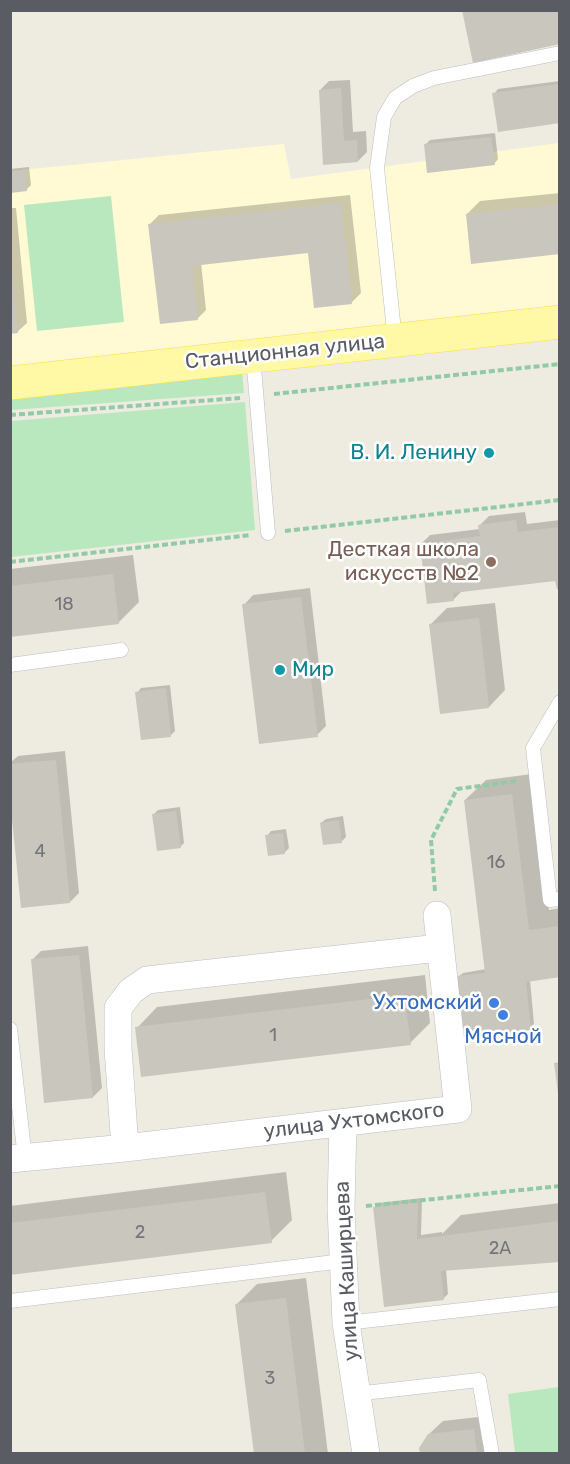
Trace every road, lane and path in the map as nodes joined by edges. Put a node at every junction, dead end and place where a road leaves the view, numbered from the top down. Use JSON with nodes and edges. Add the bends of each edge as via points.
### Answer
{"nodes":[{"id":1,"x":560,"y":52,"type":"edge"},
{"id":2,"x":560,"y":322,"type":"edge"},
{"id":3,"x":395,"y":340,"type":"junction"},
{"id":4,"x":253,"y":356,"type":"junction"},
{"id":5,"x":560,"y":364,"type":"edge"},
{"id":6,"x":10,"y":383,"type":"edge"},
{"id":7,"x":256,"y":396,"type":"junction"},
{"id":8,"x":10,"y":415,"type":"edge"},
{"id":9,"x":268,"y":533,"type":"dead end"},
{"id":10,"x":121,"y":650,"type":"dead end"},
{"id":11,"x":10,"y":665,"type":"edge"},
{"id":12,"x":560,"y":702,"type":"edge"},
{"id":13,"x":536,"y":779,"type":"junction"},
{"id":14,"x":560,"y":899,"type":"edge"},
{"id":15,"x":437,"y":915,"type":"joint"},
{"id":16,"x":439,"y":948,"type":"junction"},
{"id":17,"x":10,"y":1029,"type":"edge"},
{"id":18,"x":342,"y":1123,"type":"junction"},
{"id":19,"x":125,"y":1148,"type":"junction"},
{"id":20,"x":18,"y":1158,"type":"edge"},
{"id":21,"x":560,"y":1186,"type":"edge"},
{"id":22,"x":341,"y":1209,"type":"junction"},
{"id":23,"x":343,"y":1261,"type":"junction"},
{"id":24,"x":560,"y":1299,"type":"edge"},
{"id":25,"x":10,"y":1301,"type":"edge"},
{"id":26,"x":346,"y":1323,"type":"junction"},
{"id":27,"x":356,"y":1394,"type":"junction"},
{"id":28,"x":366,"y":1454,"type":"edge"},
{"id":29,"x":492,"y":1454,"type":"edge"}],
"edges":[{"from":1,"to":3,"type":"lane","via":[[434,78],[395,98],[384,117],[377,168]]},
{"from":2,"to":3,"type":"main road","name":"Станционная улица"},
{"from":3,"to":4,"type":"main road","name":"Станционная улица"},
{"from":4,"to":6,"type":"main road","name":"Станционная улица"},
{"from":4,"to":7,"type":"lane"},
{"from":5,"to":7,"type":"path"},
{"from":7,"to":8,"type":"path"},
{"from":7,"to":9,"type":"lane"},
{"from":10,"to":11,"type":"lane"},
{"from":12,"to":13,"type":"lane","via":[[533,748]]},
{"from":13,"to":14,"type":"lane","via":[[550,900]]},
{"from":13,"to":15,"type":"path","via":[[457,789],[431,840]]},
{"from":15,"to":16,"type":"street","name":"улица Ухтомского"},
{"from":16,"to":18,"type":"street","name":"улица Ухтомского","via":[[458,1109]]},
{"from":16,"to":19,"type":"street","via":[[147,981],[131,991],[118,1008]]},
{"from":17,"to":20,"type":"lane"},
{"from":18,"to":19,"type":"street","name":"улица Ухтомского"},
{"from":18,"to":22,"type":"street","name":"улица Каширцева"},
{"from":19,"to":20,"type":"street","name":"улица Ухтомского"},
{"from":21,"to":22,"type":"path"},
{"from":22,"to":23,"type":"street","name":"улица Каширцева"},
{"from":23,"to":25,"type":"lane"},
{"from":23,"to":26,"type":"street","name":"улица Каширцева"},
{"from":24,"to":26,"type":"lane"},
{"from":26,"to":27,"type":"street","name":"улица Каширцева"},
{"from":27,"to":28,"type":"street","name":"улица Каширцева"},
{"from":27,"to":29,"type":"lane","via":[[479,1380]]}]}
